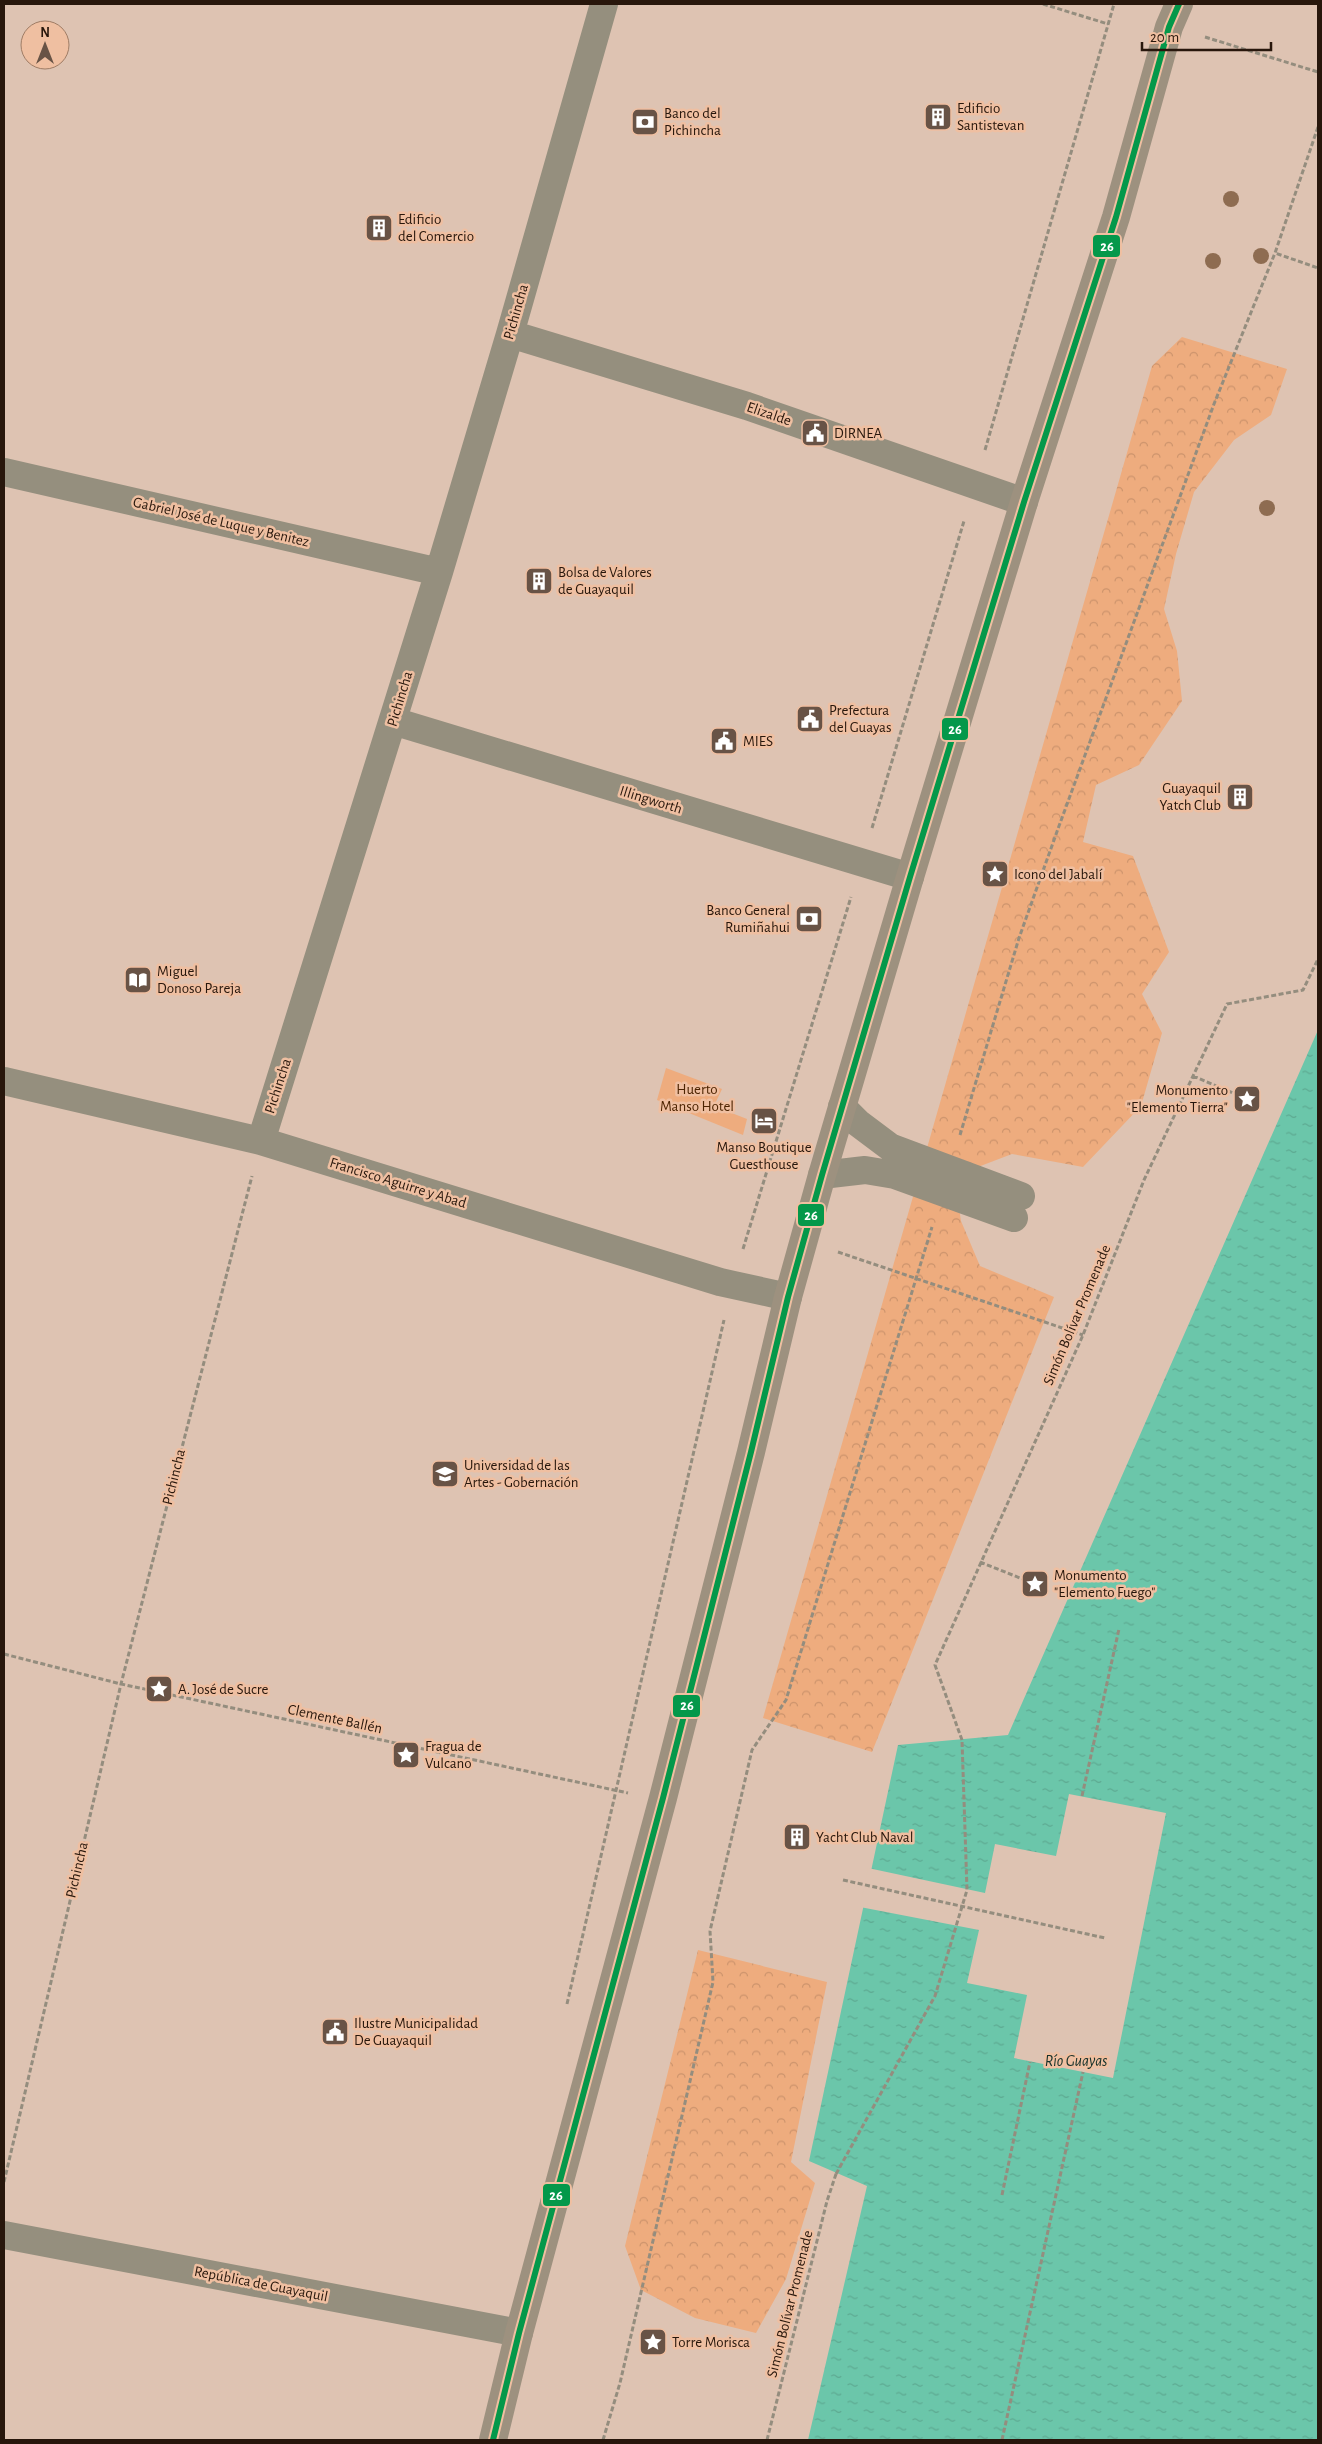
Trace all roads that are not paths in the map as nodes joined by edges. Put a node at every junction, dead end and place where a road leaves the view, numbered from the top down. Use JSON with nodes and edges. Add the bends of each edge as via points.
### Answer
{"nodes":[{"id":1,"x":604,"y":4,"type":"edge"},
{"id":2,"x":1174,"y":15,"type":"edge"},
{"id":3,"x":510,"y":334,"type":"junction"},
{"id":4,"x":4,"y":472,"type":"edge"},
{"id":5,"x":1024,"y":502,"type":"junction"},
{"id":6,"x":439,"y":572,"type":"junction"},
{"id":7,"x":393,"y":721,"type":"junction"},
{"id":8,"x":910,"y":877,"type":"junction"},
{"id":9,"x":4,"y":1081,"type":"edge"},
{"id":10,"x":842,"y":1107,"type":"junction"},
{"id":11,"x":260,"y":1141,"type":"junction"},
{"id":12,"x":822,"y":1175,"type":"junction"},
{"id":13,"x":946,"y":1181,"type":"junction"},
{"id":14,"x":1018,"y":1207,"type":"dead end"},
{"id":15,"x":788,"y":1297,"type":"junction"},
{"id":16,"x":4,"y":2235,"type":"edge"},
{"id":17,"x":519,"y":2333,"type":"junction"},
{"id":18,"x":493,"y":2440,"type":"edge"}],
"edges":[{"from":1,"to":3,"type":"street","name":"Pichincha"},
{"from":2,"to":5,"type":"main road","via":[[1116,217]]},
{"from":3,"to":5,"type":"street","name":"Elizalde","via":[[747,406]]},
{"from":3,"to":6,"type":"street","name":"Pichincha"},
{"from":4,"to":6,"type":"street","name":"Gabriel José de Luque y Benitez"},
{"from":5,"to":8,"type":"main road"},
{"from":6,"to":7,"type":"street","name":"Pichincha"},
{"from":7,"to":8,"type":"street","name":"Illingworth"},
{"from":7,"to":11,"type":"street","name":"Pichincha"},
{"from":8,"to":10,"type":"main road"},
{"from":9,"to":11,"type":"street","name":"Francisco Aguirre y Abad"},
{"from":10,"to":12,"type":"main road"},
{"from":10,"to":13,"type":"street","via":[[858,1124],[890,1147]]},
{"from":11,"to":15,"type":"street","name":"Francisco Aguirre y Abad","via":[[720,1282]]},
{"from":12,"to":13,"type":"street","via":[[848,1171],[881,1172]]},
{"from":12,"to":15,"type":"main road"},
{"from":13,"to":14,"type":"street"},
{"from":15,"to":17,"type":"main road","via":[[663,1798]]},
{"from":16,"to":17,"type":"street","name":"República de Guayaquil"},
{"from":17,"to":18,"type":"main road"}]}
